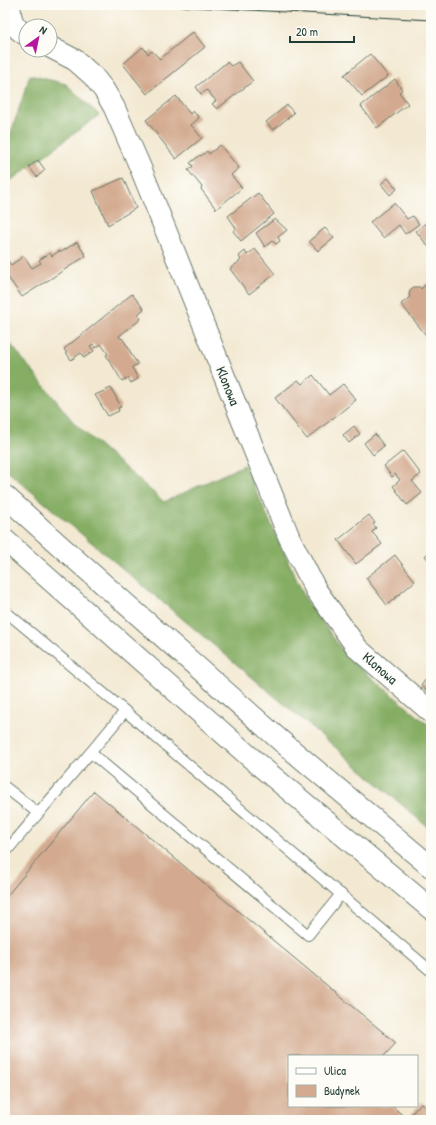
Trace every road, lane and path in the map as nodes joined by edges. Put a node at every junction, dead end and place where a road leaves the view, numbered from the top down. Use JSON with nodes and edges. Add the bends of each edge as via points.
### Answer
{"nodes":[{"id":1,"x":58,"y":51,"type":"edge"},
{"id":2,"x":5,"y":496,"type":"edge"},
{"id":3,"x":5,"y":540,"type":"edge"},
{"id":4,"x":5,"y":611,"type":"edge"},
{"id":5,"x":125,"y":711,"type":"junction"},
{"id":6,"x":431,"y":712,"type":"edge"},
{"id":7,"x":91,"y":753,"type":"junction"},
{"id":8,"x":5,"y":787,"type":"edge"},
{"id":9,"x":38,"y":813,"type":"junction"},
{"id":10,"x":5,"y":853,"type":"edge"},
{"id":11,"x":431,"y":867,"type":"edge"},
{"id":12,"x":341,"y":894,"type":"junction"},
{"id":13,"x":431,"y":909,"type":"edge"},
{"id":14,"x":431,"y":971,"type":"edge"}],
"edges":[{"from":1,"to":6,"type":"street","name":"Klonowa","via":[[75,60],[93,76],[114,107],[289,537],[316,590],[358,649]]},
{"from":2,"to":11,"type":"street","via":[[275,736]]},
{"from":3,"to":13,"type":"street","via":[[259,765]]},
{"from":4,"to":5,"type":"lane"},
{"from":5,"to":7,"type":"lane"},
{"from":5,"to":12,"type":"lane"},
{"from":7,"to":9,"type":"lane"},
{"from":7,"to":12,"type":"lane","via":[[308,935]]},
{"from":8,"to":9,"type":"lane"},
{"from":9,"to":10,"type":"lane"},
{"from":12,"to":14,"type":"lane"}]}
